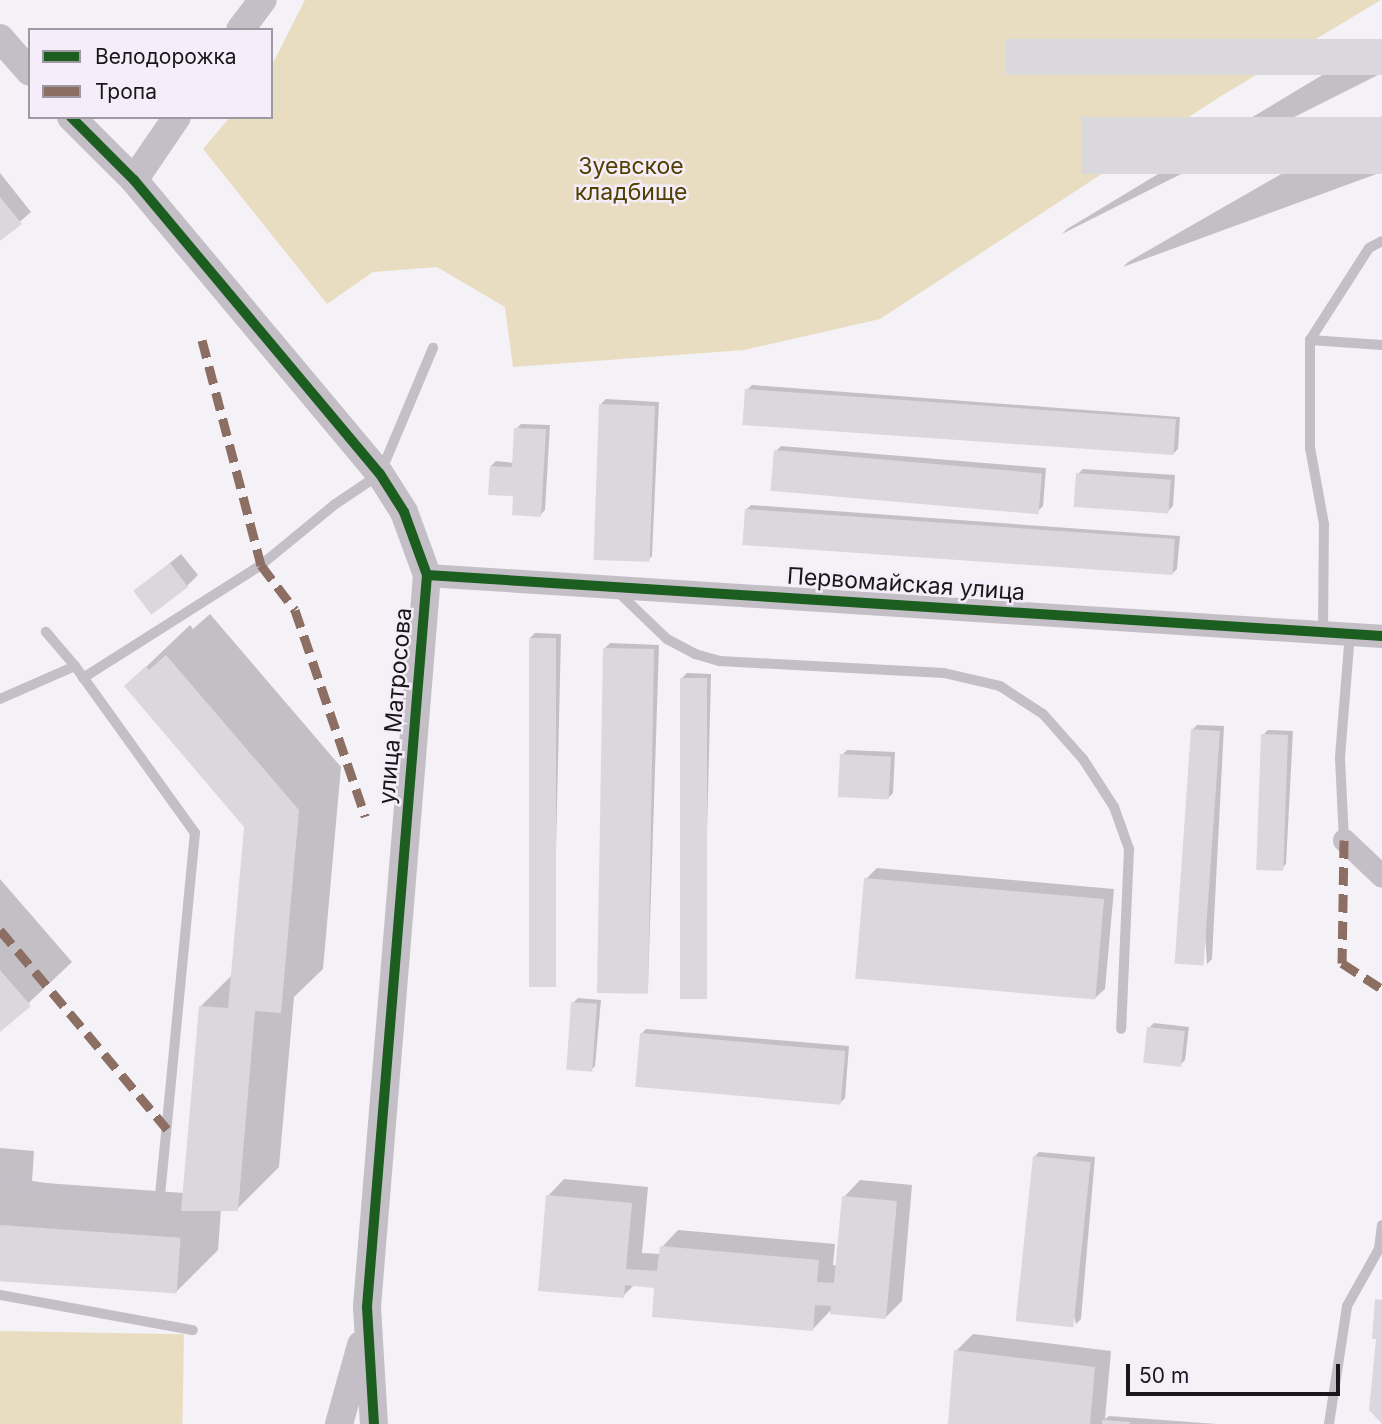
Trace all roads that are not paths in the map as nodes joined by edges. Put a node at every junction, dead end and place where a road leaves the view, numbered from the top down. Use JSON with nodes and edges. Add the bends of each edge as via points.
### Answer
{"nodes":[{"id":1,"x":263,"y":0,"type":"edge"},
{"id":2,"x":242,"y":28,"type":"edge"},
{"id":3,"x":0,"y":38,"type":"edge"},
{"id":4,"x":28,"y":70,"type":"edge"},
{"id":5,"x":73,"y":119,"type":"edge"},
{"id":6,"x":176,"y":119,"type":"edge"},
{"id":7,"x":134,"y":180,"type":"junction"},
{"id":8,"x":1382,"y":241,"type":"edge"},
{"id":9,"x":1310,"y":340,"type":"junction"},
{"id":10,"x":1382,"y":345,"type":"edge"},
{"id":11,"x":433,"y":348,"type":"dead end"},
{"id":12,"x":380,"y":474,"type":"junction"},
{"id":13,"x":427,"y":575,"type":"junction"},
{"id":14,"x":611,"y":587,"type":"junction"},
{"id":15,"x":46,"y":632,"type":"dead end"},
{"id":16,"x":1323,"y":632,"type":"junction"},
{"id":17,"x":1350,"y":634,"type":"junction"},
{"id":18,"x":1382,"y":636,"type":"edge"},
{"id":19,"x":75,"y":666,"type":"junction"},
{"id":20,"x":83,"y":678,"type":"junction"},
{"id":21,"x":0,"y":699,"type":"edge"},
{"id":22,"x":1344,"y":840,"type":"joint"},
{"id":23,"x":1382,"y":876,"type":"edge"},
{"id":24,"x":1121,"y":1029,"type":"dead end"},
{"id":25,"x":0,"y":1181,"type":"edge"},
{"id":26,"x":1382,"y":1226,"type":"edge"},
{"id":27,"x":0,"y":1295,"type":"edge"},
{"id":28,"x":368,"y":1322,"type":"junction"},
{"id":29,"x":193,"y":1330,"type":"dead end"},
{"id":30,"x":340,"y":1424,"type":"edge"},
{"id":31,"x":374,"y":1424,"type":"edge"},
{"id":32,"x":1329,"y":1424,"type":"edge"}],
"edges":[{"from":1,"to":2,"type":"street"},
{"from":3,"to":4,"type":"street"},
{"from":5,"to":7,"type":"street","name":"улица Матросова"},
{"from":6,"to":7,"type":"street"},
{"from":7,"to":12,"type":"street","name":"улица Матросова"},
{"from":8,"to":9,"type":"lane","via":[[1369,248]]},
{"from":9,"to":10,"type":"lane"},
{"from":9,"to":16,"type":"lane","via":[[1310,448],[1324,524]]},
{"from":11,"to":12,"type":"lane"},
{"from":12,"to":13,"type":"street","name":"улица Матросова","via":[[404,512]]},
{"from":12,"to":20,"type":"lane","via":[[261,565]]},
{"from":13,"to":14,"type":"street","name":"Первомайская улица"},
{"from":13,"to":28,"type":"street","name":"улица Матросова"},
{"from":14,"to":16,"type":"street","name":"Первомайская улица"},
{"from":14,"to":24,"type":"lane","via":[[667,639],[720,662],[944,673],[1000,686],[1043,714],[1083,759],[1114,807],[1129,849]]},
{"from":15,"to":19,"type":"lane"},
{"from":16,"to":17,"type":"street","name":"Первомайская улица"},
{"from":17,"to":18,"type":"street","name":"Первомайская улица"},
{"from":17,"to":22,"type":"lane","via":[[1340,757]]},
{"from":19,"to":20,"type":"lane"},
{"from":19,"to":21,"type":"lane"},
{"from":20,"to":25,"type":"lane","via":[[195,833],[159,1206]]},
{"from":22,"to":23,"type":"street"},
{"from":26,"to":32,"type":"lane","via":[[1379,1249],[1347,1306]]},
{"from":27,"to":29,"type":"lane"},
{"from":28,"to":30,"type":"street"},
{"from":28,"to":31,"type":"street","name":"улица Матросова"}]}
